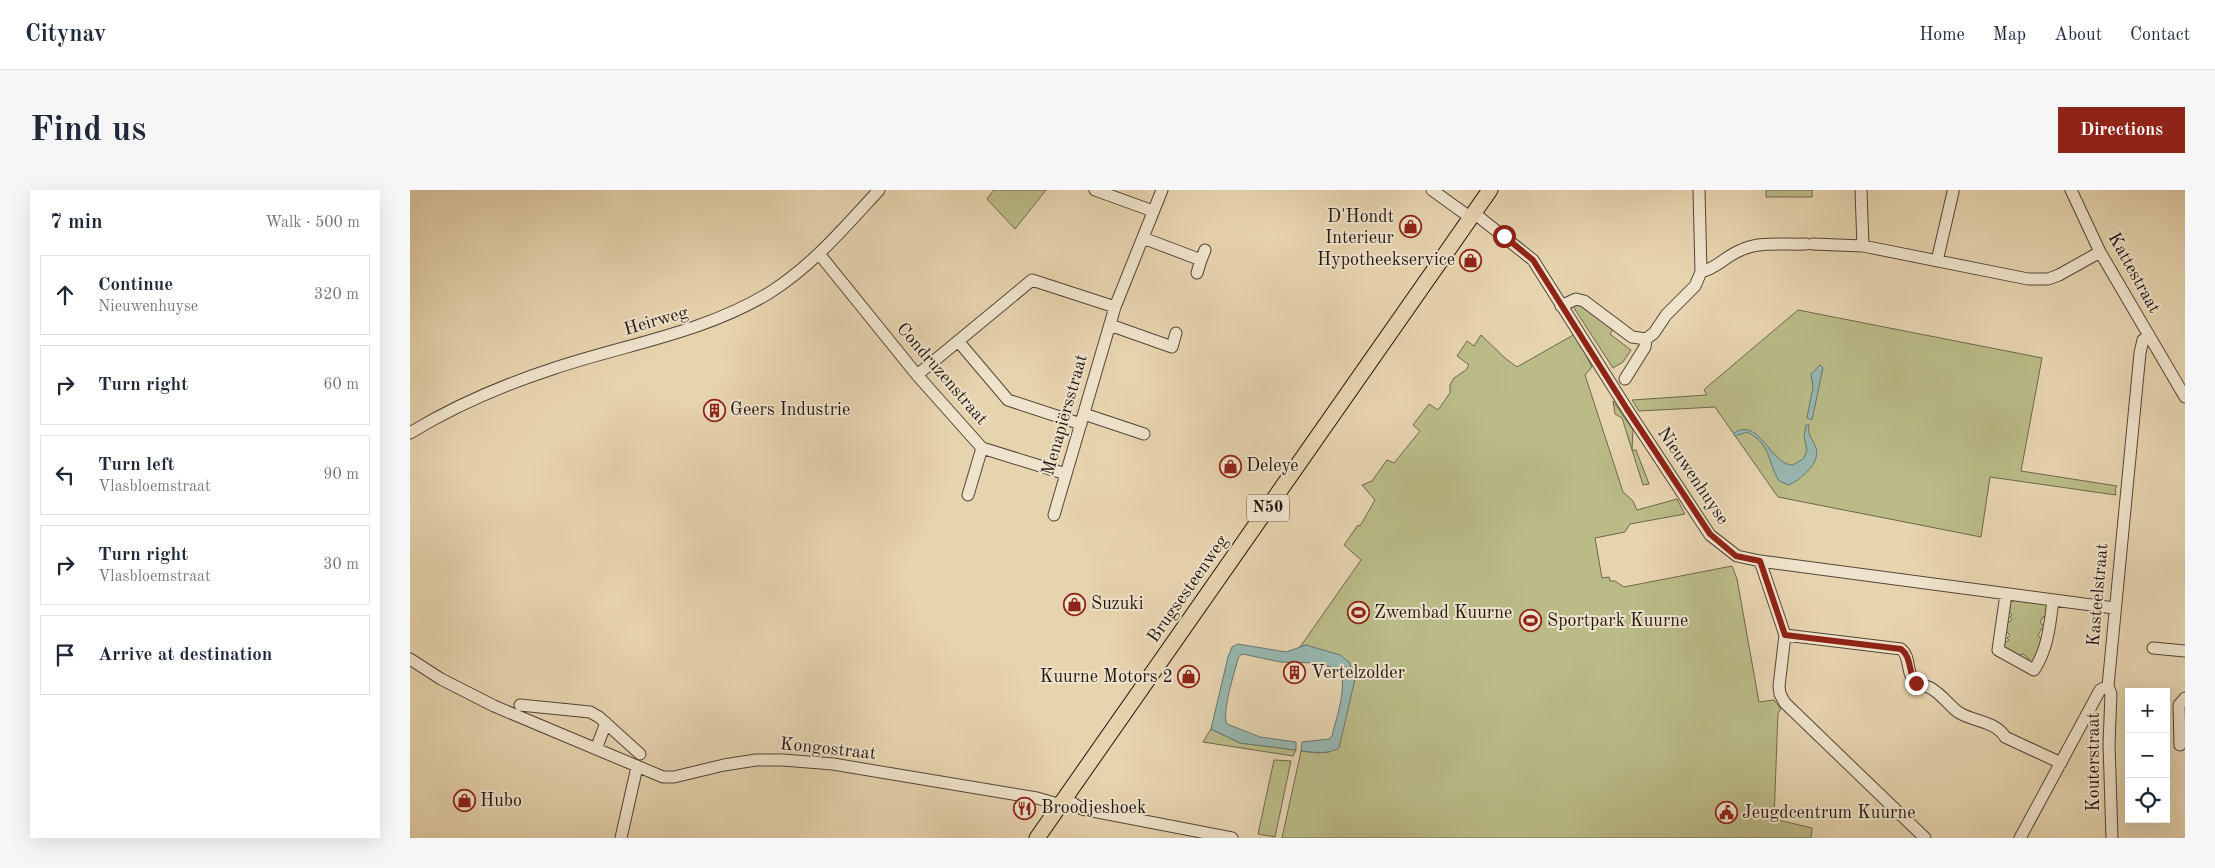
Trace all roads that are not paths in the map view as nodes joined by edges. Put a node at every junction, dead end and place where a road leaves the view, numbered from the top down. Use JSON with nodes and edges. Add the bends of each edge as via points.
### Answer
{"nodes":[{"id":1,"x":879,"y":190,"type":"edge"},
{"id":2,"x":1095,"y":190,"type":"edge"},
{"id":3,"x":1162,"y":190,"type":"edge"},
{"id":4,"x":1432,"y":190,"type":"edge"},
{"id":5,"x":1490,"y":190,"type":"edge"},
{"id":6,"x":1699,"y":190,"type":"edge"},
{"id":7,"x":1862,"y":190,"type":"edge"},
{"id":8,"x":2071,"y":190,"type":"edge"},
{"id":9,"x":1954,"y":192,"type":"dead end"},
{"id":10,"x":1154,"y":211,"type":"junction"},
{"id":11,"x":1473,"y":216,"type":"junction"},
{"id":12,"x":1142,"y":238,"type":"junction"},
{"id":13,"x":1863,"y":246,"type":"junction"},
{"id":14,"x":2100,"y":252,"type":"junction"},
{"id":15,"x":820,"y":255,"type":"junction"},
{"id":16,"x":1938,"y":261,"type":"junction"},
{"id":17,"x":1701,"y":272,"type":"junction"},
{"id":18,"x":1197,"y":273,"type":"dead end"},
{"id":19,"x":1561,"y":306,"type":"junction"},
{"id":20,"x":1115,"y":307,"type":"junction"},
{"id":21,"x":1110,"y":325,"type":"junction"},
{"id":22,"x":1176,"y":333,"type":"dead end"},
{"id":23,"x":2149,"y":336,"type":"junction"},
{"id":24,"x":1646,"y":339,"type":"junction"},
{"id":25,"x":958,"y":341,"type":"junction"},
{"id":26,"x":917,"y":375,"type":"junction"},
{"id":27,"x":1625,"y":379,"type":"dead end"},
{"id":28,"x":2185,"y":397,"type":"edge"},
{"id":29,"x":1082,"y":419,"type":"junction"},
{"id":30,"x":410,"y":433,"type":"edge"},
{"id":31,"x":1144,"y":434,"type":"dead end"},
{"id":32,"x":982,"y":448,"type":"junction"},
{"id":33,"x":1066,"y":474,"type":"junction"},
{"id":34,"x":968,"y":495,"type":"dead end"},
{"id":35,"x":1054,"y":515,"type":"dead end"},
{"id":36,"x":1760,"y":561,"type":"junction"},
{"id":37,"x":2006,"y":594,"type":"junction"},
{"id":38,"x":2053,"y":600,"type":"junction"},
{"id":39,"x":2114,"y":608,"type":"junction"},
{"id":40,"x":1785,"y":635,"type":"junction"},
{"id":41,"x":2153,"y":648,"type":"dead end"},
{"id":42,"x":2185,"y":651,"type":"edge"},
{"id":43,"x":410,"y":658,"type":"edge"},
{"id":44,"x":2108,"y":686,"type":"junction"},
{"id":45,"x":2185,"y":698,"type":"edge"},
{"id":46,"x":520,"y":705,"type":"dead end"},
{"id":47,"x":606,"y":723,"type":"junction"},
{"id":48,"x":2180,"y":745,"type":"dead end"},
{"id":49,"x":596,"y":749,"type":"junction"},
{"id":50,"x":640,"y":754,"type":"dead end"},
{"id":51,"x":2061,"y":763,"type":"junction"},
{"id":52,"x":637,"y":767,"type":"junction"},
{"id":53,"x":1063,"y":802,"type":"junction"},
{"id":54,"x":1213,"y":836,"type":"edge"},
{"id":55,"x":621,"y":838,"type":"edge"},
{"id":56,"x":1037,"y":838,"type":"edge"},
{"id":57,"x":1232,"y":838,"type":"edge"},
{"id":58,"x":1925,"y":838,"type":"edge"},
{"id":59,"x":2020,"y":838,"type":"edge"},
{"id":60,"x":2112,"y":838,"type":"edge"}],
"edges":[{"from":1,"to":15,"type":"street","name":"Heirweg"},
{"from":2,"to":10,"type":"street"},
{"from":3,"to":10,"type":"street","name":"Menapiërsstraat"},
{"from":4,"to":11,"type":"street","name":"Nieuwenhuyse"},
{"from":5,"to":11,"type":"main road","name":"Brugsesteenweg","number":"N50"},
{"from":6,"to":17,"type":"street"},
{"from":7,"to":13,"type":"street"},
{"from":8,"to":14,"type":"street","name":"Kattestraat"},
{"from":9,"to":16,"type":"street"},
{"from":10,"to":12,"type":"street","name":"Menapiërsstraat"},
{"from":11,"to":19,"type":"street","name":"Nieuwenhuyse","via":[[1533,260]]},
{"from":11,"to":53,"type":"main road","name":"Brugsesteenweg","number":"N50"},
{"from":12,"to":18,"type":"street","via":[[1203,255]]},
{"from":12,"to":20,"type":"street","name":"Menapiërsstraat"},
{"from":13,"to":16,"type":"street"},
{"from":13,"to":17,"type":"street","via":[[1759,245],[1743,248],[1714,268]]},
{"from":14,"to":16,"type":"street","via":[[2048,279],[2028,279]]},
{"from":14,"to":23,"type":"street","name":"Kattestraat"},
{"from":15,"to":26,"type":"street","name":"Condruzenstraat"},
{"from":15,"to":30,"type":"street","name":"Heirweg","via":[[769,292],[724,316],[671,336],[555,368],[475,400]]},
{"from":17,"to":24,"type":"street","via":[[1695,286]]},
{"from":19,"to":24,"type":"street","via":[[1576,299],[1584,301],[1632,337]]},
{"from":19,"to":36,"type":"street","name":"Nieuwenhuyse","via":[[1710,534],[1736,556]]},
{"from":20,"to":21,"type":"street","name":"Menapiërsstraat"},
{"from":20,"to":25,"type":"street","via":[[1032,280]]},
{"from":21,"to":22,"type":"street","via":[[1172,347]]},
{"from":21,"to":29,"type":"street","name":"Menapiërsstraat"},
{"from":23,"to":28,"type":"street","name":"Kattestraat"},
{"from":23,"to":39,"type":"street","name":"Kasteelstraat","via":[[2143,340],[2140,353]]},
{"from":24,"to":27,"type":"street","via":[[1645,347]]},
{"from":25,"to":26,"type":"street"},
{"from":25,"to":29,"type":"street","via":[[1008,400]]},
{"from":26,"to":32,"type":"street","name":"Condruzenstraat"},
{"from":29,"to":31,"type":"street"},
{"from":29,"to":33,"type":"street","name":"Menapiërsstraat"},
{"from":32,"to":33,"type":"street","name":"Condruzenstraat"},
{"from":32,"to":34,"type":"street"},
{"from":33,"to":35,"type":"street","name":"Menapiërsstraat"},
{"from":36,"to":37,"type":"street","name":"Nieuwenhuyse"},
{"from":36,"to":40,"type":"street"},
{"from":37,"to":38,"type":"street","name":"Nieuwenhuyse"},
{"from":37,"to":38,"type":"street","via":[[1998,650],[2034,670],[2047,642]]},
{"from":38,"to":39,"type":"street","name":"Nieuwenhuyse"},
{"from":39,"to":44,"type":"street","name":"Kasteelstraat"},
{"from":40,"to":51,"type":"street","via":[[1901,649],[1916,683],[1932,688],[1957,711],[1985,722],[2005,737]]},
{"from":40,"to":58,"type":"street","via":[[1779,686],[1785,703]]},
{"from":41,"to":42,"type":"street"},
{"from":43,"to":49,"type":"street","name":"Kongostraat","via":[[441,679],[494,706]]},
{"from":44,"to":51,"type":"street","via":[[2100,690]]},
{"from":44,"to":60,"type":"street","name":"Kouterstraat","via":[[2111,694]]},
{"from":45,"to":48,"type":"street","via":[[2179,705]]},
{"from":46,"to":47,"type":"street","via":[[590,712]]},
{"from":47,"to":49,"type":"street"},
{"from":47,"to":50,"type":"street"},
{"from":49,"to":52,"type":"street","name":"Kongostraat"},
{"from":51,"to":59,"type":"street"},
{"from":52,"to":53,"type":"street","name":"Kongostraat","via":[[663,777],[674,777],[756,760],[833,764]]},
{"from":52,"to":55,"type":"street"},
{"from":53,"to":54,"type":"street","name":"Kongostraat","via":[[1082,809]]},
{"from":53,"to":56,"type":"main road","name":"Brugsesteenweg","number":"N50"},
{"from":54,"to":57,"type":"street","name":"Kongostraat"}]}
